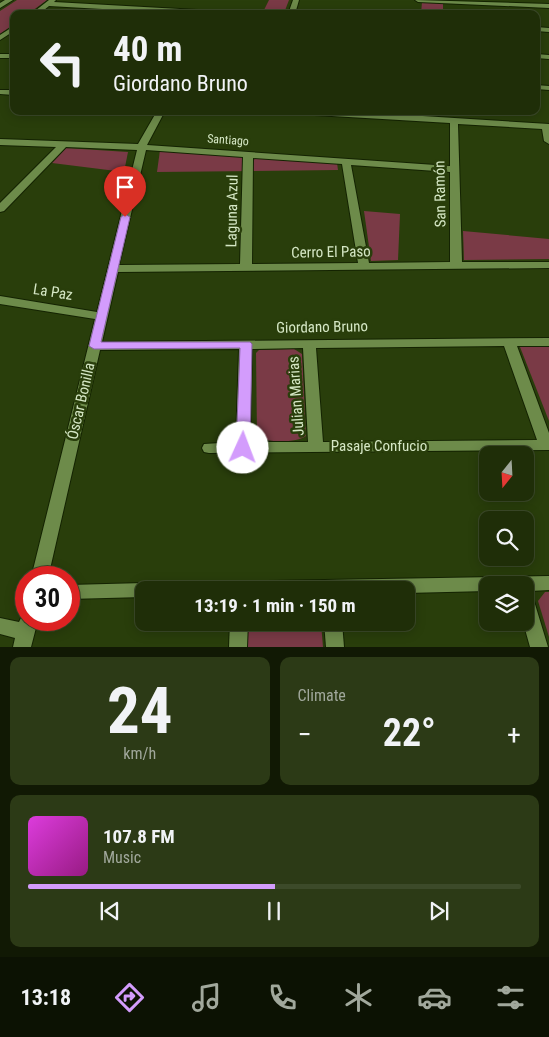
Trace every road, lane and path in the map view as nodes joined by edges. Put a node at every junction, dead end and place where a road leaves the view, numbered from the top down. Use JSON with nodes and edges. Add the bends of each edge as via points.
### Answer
{"nodes":[{"id":1,"x":10,"y":0,"type":"edge"},
{"id":2,"x":418,"y":0,"type":"edge"},
{"id":3,"x":50,"y":2,"type":"edge"},
{"id":4,"x":0,"y":6,"type":"edge"},
{"id":5,"x":549,"y":6,"type":"edge"},
{"id":6,"x":39,"y":10,"type":"edge"},
{"id":7,"x":173,"y":10,"type":"edge"},
{"id":8,"x":159,"y":115,"type":"edge"},
{"id":9,"x":360,"y":115,"type":"edge"},
{"id":10,"x":454,"y":121,"type":"junction"},
{"id":11,"x":548,"y":127,"type":"edge"},
{"id":12,"x":549,"y":141,"type":"edge"},
{"id":13,"x":0,"y":142,"type":"edge"},
{"id":14,"x":64,"y":144,"type":"junction"},
{"id":15,"x":142,"y":147,"type":"junction"},
{"id":16,"x":248,"y":154,"type":"junction"},
{"id":17,"x":346,"y":161,"type":"junction"},
{"id":18,"x":455,"y":169,"type":"junction"},
{"id":19,"x":0,"y":209,"type":"edge"},
{"id":20,"x":549,"y":265,"type":"edge"},
{"id":21,"x":456,"y":266,"type":"junction"},
{"id":22,"x":364,"y":267,"type":"junction"},
{"id":23,"x":246,"y":268,"type":"junction"},
{"id":24,"x":113,"y":269,"type":"junction"},
{"id":25,"x":0,"y":300,"type":"edge"},
{"id":26,"x":102,"y":316,"type":"junction"},
{"id":27,"x":510,"y":342,"type":"junction"},
{"id":28,"x":549,"y":342,"type":"edge"},
{"id":29,"x":246,"y":344,"type":"junction"},
{"id":30,"x":309,"y":344,"type":"junction"},
{"id":31,"x":94,"y":346,"type":"junction"},
{"id":32,"x":548,"y":445,"type":"edge"},
{"id":33,"x":316,"y":447,"type":"junction"},
{"id":34,"x":209,"y":448,"type":"dead end"},
{"id":35,"x":243,"y":448,"type":"junction"},
{"id":36,"x":42,"y":566,"type":"edge"},
{"id":37,"x":549,"y":583,"type":"edge"},
{"id":38,"x":534,"y":586,"type":"edge"},
{"id":39,"x":479,"y":588,"type":"edge"},
{"id":40,"x":415,"y":589,"type":"edge"},
{"id":41,"x":135,"y":590,"type":"edge"},
{"id":42,"x":80,"y":592,"type":"edge"},
{"id":43,"x":0,"y":626,"type":"edge"},
{"id":44,"x":534,"y":626,"type":"edge"},
{"id":45,"x":239,"y":631,"type":"edge"},
{"id":46,"x":333,"y":631,"type":"edge"},
{"id":47,"x":26,"y":633,"type":"edge"},
{"id":48,"x":238,"y":647,"type":"edge"},
{"id":49,"x":335,"y":647,"type":"edge"},
{"id":50,"x":540,"y":647,"type":"edge"}],
"edges":[{"from":1,"to":4,"type":"street"},
{"from":2,"to":5,"type":"street"},
{"from":3,"to":6,"type":"street"},
{"from":3,"to":7,"type":"street"},
{"from":8,"to":15,"type":"street","name":"Óscar Bonilla"},
{"from":9,"to":10,"type":"street"},
{"from":10,"to":11,"type":"street"},
{"from":10,"to":18,"type":"street","name":"San Ramón"},
{"from":11,"to":12,"type":"street"},
{"from":13,"to":14,"type":"street","name":"Santiago"},
{"from":14,"to":15,"type":"street","name":"Santiago"},
{"from":14,"to":19,"type":"street"},
{"from":15,"to":16,"type":"street","name":"Santiago"},
{"from":15,"to":24,"type":"street","name":"Óscar Bonilla"},
{"from":16,"to":17,"type":"street","name":"Santiago"},
{"from":16,"to":23,"type":"street","name":"Laguna Azul"},
{"from":17,"to":18,"type":"street","name":"Santiago"},
{"from":17,"to":22,"type":"street"},
{"from":18,"to":21,"type":"street","name":"San Ramón"},
{"from":20,"to":21,"type":"street","name":"Cerro El Paso"},
{"from":21,"to":22,"type":"street","name":"Cerro El Paso"},
{"from":22,"to":23,"type":"street","name":"Cerro El Paso"},
{"from":23,"to":24,"type":"street","name":"Cerro El Paso"},
{"from":24,"to":26,"type":"street","name":"Óscar Bonilla"},
{"from":25,"to":26,"type":"street","name":"La Paz"},
{"from":26,"to":31,"type":"street","name":"Óscar Bonilla"},
{"from":27,"to":28,"type":"street","name":"Giordano Bruno"},
{"from":27,"to":30,"type":"street","name":"Giordano Bruno"},
{"from":27,"to":32,"type":"street"},
{"from":29,"to":30,"type":"street","name":"Giordano Bruno"},
{"from":29,"to":31,"type":"street","name":"Giordano Bruno"},
{"from":29,"to":35,"type":"street"},
{"from":30,"to":33,"type":"street","name":"Julian Marias"},
{"from":31,"to":36,"type":"street","name":"Óscar Bonilla"},
{"from":32,"to":33,"type":"street","name":"Pasaje Confucio"},
{"from":33,"to":35,"type":"street","name":"Pasaje Confucio"},
{"from":34,"to":35,"type":"street","name":"Pasaje Confucio"},
{"from":37,"to":38,"type":"street"},
{"from":39,"to":40,"type":"street"},
{"from":41,"to":42,"type":"street"},
{"from":43,"to":47,"type":"street"},
{"from":44,"to":50,"type":"street"},
{"from":45,"to":48,"type":"street"},
{"from":46,"to":49,"type":"street"}]}
